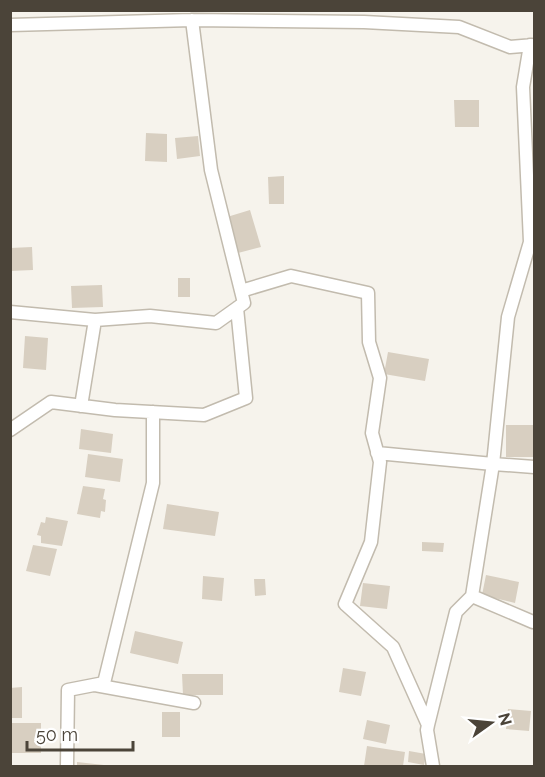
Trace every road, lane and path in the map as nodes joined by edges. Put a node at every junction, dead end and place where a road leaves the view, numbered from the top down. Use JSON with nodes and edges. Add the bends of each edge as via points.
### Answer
{"nodes":[{"id":1,"x":364,"y":16,"type":"edge"},
{"id":2,"x":192,"y":20,"type":"junction"},
{"id":3,"x":10,"y":25,"type":"edge"},
{"id":4,"x":532,"y":45,"type":"edge"},
{"id":5,"x":528,"y":270,"type":"edge"},
{"id":6,"x":241,"y":291,"type":"junction"},
{"id":7,"x":237,"y":308,"type":"junction"},
{"id":8,"x":10,"y":312,"type":"edge"},
{"id":9,"x":95,"y":320,"type":"junction"},
{"id":10,"x":81,"y":406,"type":"junction"},
{"id":11,"x":153,"y":412,"type":"junction"},
{"id":12,"x":10,"y":430,"type":"edge"},
{"id":13,"x":377,"y":453,"type":"junction"},
{"id":14,"x":493,"y":464,"type":"junction"},
{"id":15,"x":534,"y":467,"type":"edge"},
{"id":16,"x":472,"y":596,"type":"junction"},
{"id":17,"x":534,"y":622,"type":"edge"},
{"id":18,"x":93,"y":685,"type":"junction"},
{"id":19,"x":194,"y":703,"type":"dead end"},
{"id":20,"x":428,"y":725,"type":"junction"},
{"id":21,"x":67,"y":766,"type":"edge"},
{"id":22,"x":433,"y":766,"type":"edge"}],
"edges":[{"from":1,"to":2,"type":"street"},
{"from":1,"to":4,"type":"street","via":[[459,27],[510,47]]},
{"from":2,"to":3,"type":"street"},
{"from":2,"to":6,"type":"street","via":[[212,170]]},
{"from":4,"to":5,"type":"street","via":[[523,87]]},
{"from":5,"to":14,"type":"street","via":[[508,317]]},
{"from":6,"to":7,"type":"street","via":[[244,303]]},
{"from":6,"to":13,"type":"street","via":[[291,276],[368,293],[369,342],[380,378],[372,433]]},
{"from":7,"to":9,"type":"street","via":[[216,323],[150,316]]},
{"from":7,"to":11,"type":"street","via":[[246,398],[204,415]]},
{"from":8,"to":9,"type":"street"},
{"from":9,"to":10,"type":"street"},
{"from":10,"to":11,"type":"street"},
{"from":10,"to":12,"type":"street","via":[[51,402]]},
{"from":11,"to":18,"type":"street","via":[[153,483],[104,683]]},
{"from":13,"to":14,"type":"street"},
{"from":13,"to":20,"type":"street","via":[[380,462],[371,542],[345,604],[393,646]]},
{"from":14,"to":15,"type":"street"},
{"from":14,"to":16,"type":"street"},
{"from":16,"to":17,"type":"street"},
{"from":16,"to":20,"type":"street","via":[[456,612]]},
{"from":18,"to":19,"type":"street"},
{"from":18,"to":21,"type":"street","via":[[68,690]]},
{"from":20,"to":22,"type":"street"}]}
